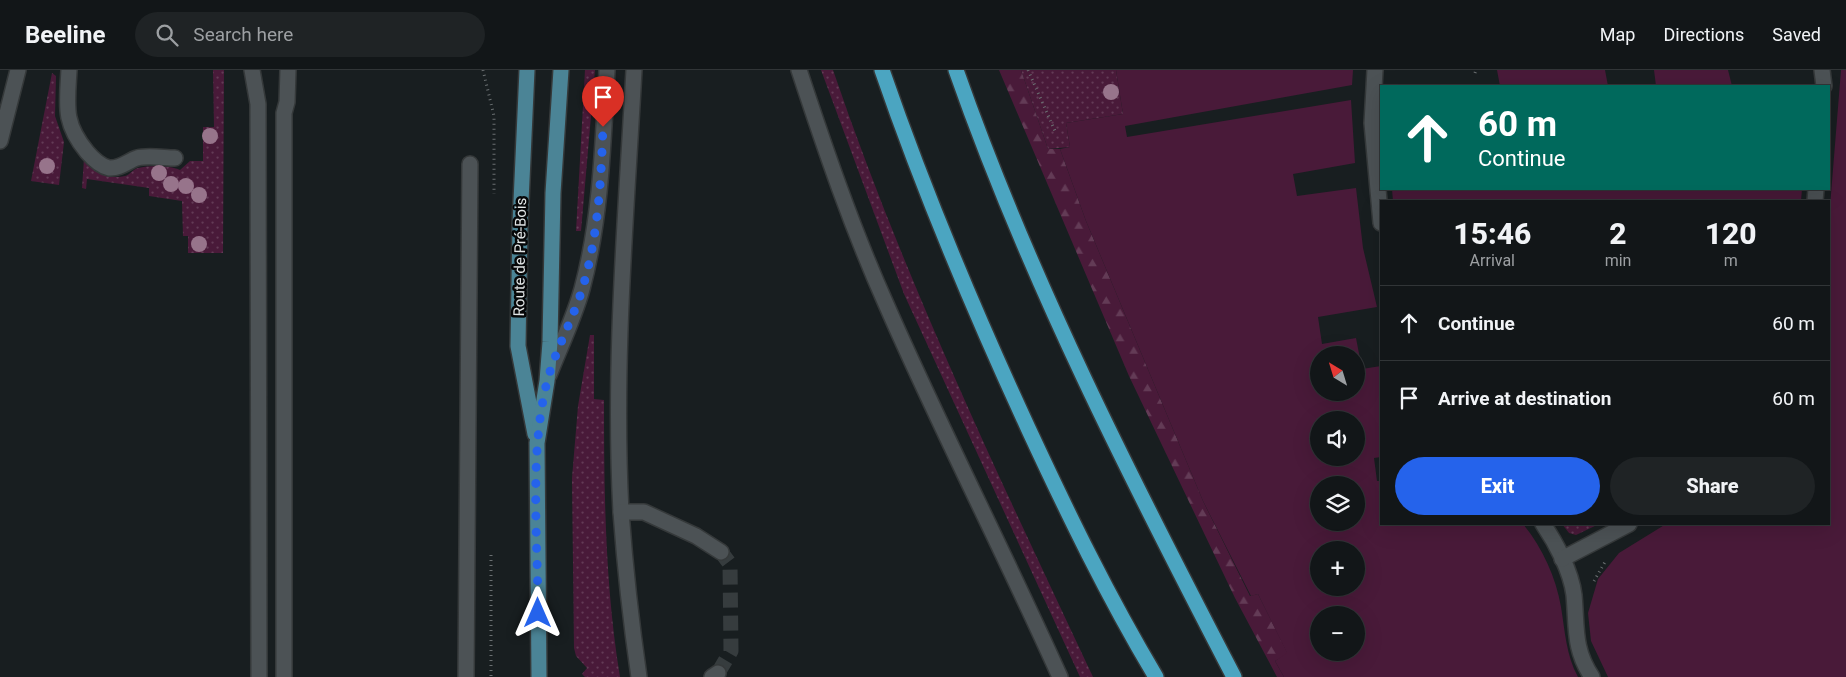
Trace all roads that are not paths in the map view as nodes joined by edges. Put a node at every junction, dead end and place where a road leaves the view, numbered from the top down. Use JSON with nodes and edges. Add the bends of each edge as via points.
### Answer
{"nodes":[{"id":1,"x":18,"y":70,"type":"edge"},
{"id":2,"x":69,"y":70,"type":"edge"},
{"id":3,"x":252,"y":70,"type":"edge"},
{"id":4,"x":288,"y":70,"type":"edge"},
{"id":5,"x":518,"y":70,"type":"edge"},
{"id":6,"x":527,"y":70,"type":"edge"},
{"id":7,"x":561,"y":70,"type":"edge"},
{"id":8,"x":606,"y":70,"type":"edge"},
{"id":9,"x":634,"y":70,"type":"edge"},
{"id":10,"x":799,"y":70,"type":"edge"},
{"id":11,"x":882,"y":70,"type":"edge"},
{"id":12,"x":956,"y":70,"type":"edge"},
{"id":13,"x":1374,"y":70,"type":"edge"},
{"id":14,"x":1822,"y":70,"type":"edge"},
{"id":15,"x":1824,"y":85,"type":"edge"},
{"id":16,"x":526,"y":96,"type":"junction"},
{"id":17,"x":0,"y":141,"type":"edge"},
{"id":18,"x":175,"y":158,"type":"dead end"},
{"id":19,"x":470,"y":164,"type":"dead end"},
{"id":20,"x":1380,"y":212,"type":"edge"},
{"id":21,"x":547,"y":381,"type":"junction"},
{"id":22,"x":537,"y":443,"type":"junction"},
{"id":23,"x":622,"y":512,"type":"junction"},
{"id":24,"x":1544,"y":525,"type":"edge"},
{"id":25,"x":1627,"y":525,"type":"edge"},
{"id":26,"x":721,"y":552,"type":"tunnel mouth"},
{"id":27,"x":1562,"y":559,"type":"junction"},
{"id":28,"x":1124,"y":623,"type":"junction"},
{"id":29,"x":259,"y":677,"type":"edge"},
{"id":30,"x":284,"y":677,"type":"edge"},
{"id":31,"x":466,"y":677,"type":"edge"},
{"id":32,"x":539,"y":677,"type":"edge"},
{"id":33,"x":639,"y":677,"type":"edge"},
{"id":34,"x":1060,"y":677,"type":"edge"},
{"id":35,"x":1145,"y":677,"type":"edge"},
{"id":36,"x":1156,"y":677,"type":"edge"},
{"id":37,"x":1234,"y":677,"type":"edge"},
{"id":38,"x":1592,"y":677,"type":"edge"}],
"edges":[{"from":1,"to":17,"type":"street"},
{"from":2,"to":18,"type":"street","via":[[66,113],[69,124],[74,136],[95,160],[109,168],[129,164],[137,158]]},
{"from":3,"to":29,"type":"street","via":[[258,104]]},
{"from":4,"to":30,"type":"street","via":[[284,113]]},
{"from":5,"to":16,"type":"main road"},
{"from":6,"to":16,"type":"main road","name":"Route de Pré-Bois"},
{"from":7,"to":21,"type":"main road","name":"Route de Pré-Bois"},
{"from":8,"to":21,"type":"street","via":[[600,184],[591,245],[581,292]]},
{"from":9,"to":23,"type":"street","via":[[619,393]]},
{"from":10,"to":34,"type":"street","via":[[885,302]]},
{"from":11,"to":28,"type":"highway","via":[[929,199],[998,364]]},
{"from":12,"to":37,"type":"highway","via":[[1021,240],[1061,329],[1136,487]]},
{"from":13,"to":20,"type":"street","via":[[1372,123]]},
{"from":14,"to":15,"type":"street"},
{"from":16,"to":22,"type":"main road","name":"Route de Pré-Bois","via":[[518,346]]},
{"from":19,"to":31,"type":"street"},
{"from":21,"to":22,"type":"main road","name":"Route de Pré-Bois"},
{"from":22,"to":32,"type":"main road","name":"Route de Pré-Bois"},
{"from":23,"to":26,"type":"street","via":[[644,512],[696,536]]},
{"from":23,"to":33,"type":"street"},
{"from":24,"to":27,"type":"street"},
{"from":25,"to":27,"type":"street"},
{"from":27,"to":38,"type":"street","via":[[1574,593],[1577,645]]},
{"from":28,"to":35,"type":"highway"},
{"from":28,"to":36,"type":"highway"}]}
